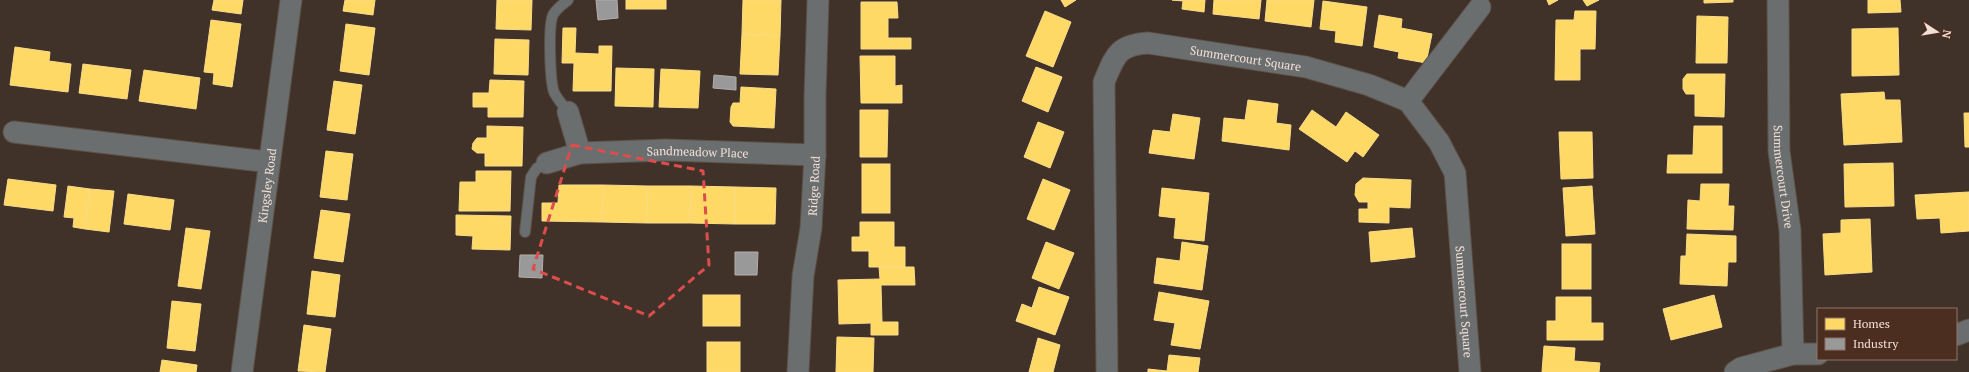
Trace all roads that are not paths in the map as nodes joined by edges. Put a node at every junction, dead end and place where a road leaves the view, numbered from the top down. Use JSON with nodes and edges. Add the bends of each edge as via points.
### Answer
{"nodes":[{"id":1,"x":291,"y":0,"type":"edge"},
{"id":2,"x":568,"y":0,"type":"edge"},
{"id":3,"x":818,"y":0,"type":"edge"},
{"id":4,"x":1778,"y":0,"type":"edge"},
{"id":5,"x":1480,"y":7,"type":"dead end"},
{"id":6,"x":1408,"y":102,"type":"junction"},
{"id":7,"x":568,"y":112,"type":"joint"},
{"id":8,"x":14,"y":132,"type":"dead end"},
{"id":9,"x":580,"y":153,"type":"junction"},
{"id":10,"x":815,"y":155,"type":"junction"},
{"id":11,"x":269,"y":162,"type":"junction"},
{"id":12,"x":546,"y":163,"type":"joint"},
{"id":13,"x":525,"y":232,"type":"dead end"},
{"id":14,"x":1969,"y":330,"type":"edge"},
{"id":15,"x":1957,"y":335,"type":"edge"},
{"id":16,"x":1793,"y":354,"type":"junction"},
{"id":17,"x":1817,"y":354,"type":"edge"},
{"id":18,"x":242,"y":372,"type":"edge"},
{"id":19,"x":798,"y":372,"type":"edge"},
{"id":20,"x":1107,"y":372,"type":"edge"},
{"id":21,"x":1470,"y":372,"type":"edge"},
{"id":22,"x":1735,"y":372,"type":"edge"}],
"edges":[{"from":1,"to":11,"type":"street","name":"Kingsley Road"},
{"from":2,"to":7,"type":"lane","via":[[553,15],[550,34],[552,86]]},
{"from":3,"to":10,"type":"street","name":"Ridge Road"},
{"from":4,"to":16,"type":"street","name":"Summercourt Drive","via":[[1779,151],[1790,230]]},
{"from":5,"to":6,"type":"street"},
{"from":6,"to":20,"type":"street","name":"Summercourt Square","via":[[1369,85],[1306,67],[1148,43],[1133,44],[1116,54],[1104,82]]},
{"from":6,"to":21,"type":"street","name":"Summercourt Square","via":[[1438,142],[1456,173]]},
{"from":7,"to":9,"type":"street"},
{"from":8,"to":11,"type":"street"},
{"from":9,"to":10,"type":"street","name":"Sandmeadow Place","via":[[666,150]]},
{"from":9,"to":12,"type":"street","name":"Sandmeadow Place"},
{"from":10,"to":19,"type":"street","name":"Ridge Road","via":[[811,228],[803,276]]},
{"from":11,"to":18,"type":"street","name":"Kingsley Road"},
{"from":12,"to":13,"type":"lane","via":[[537,168],[531,177]]},
{"from":14,"to":15,"type":"street"},
{"from":16,"to":17,"type":"street"},
{"from":16,"to":22,"type":"street","via":[[1741,368]]}]}
